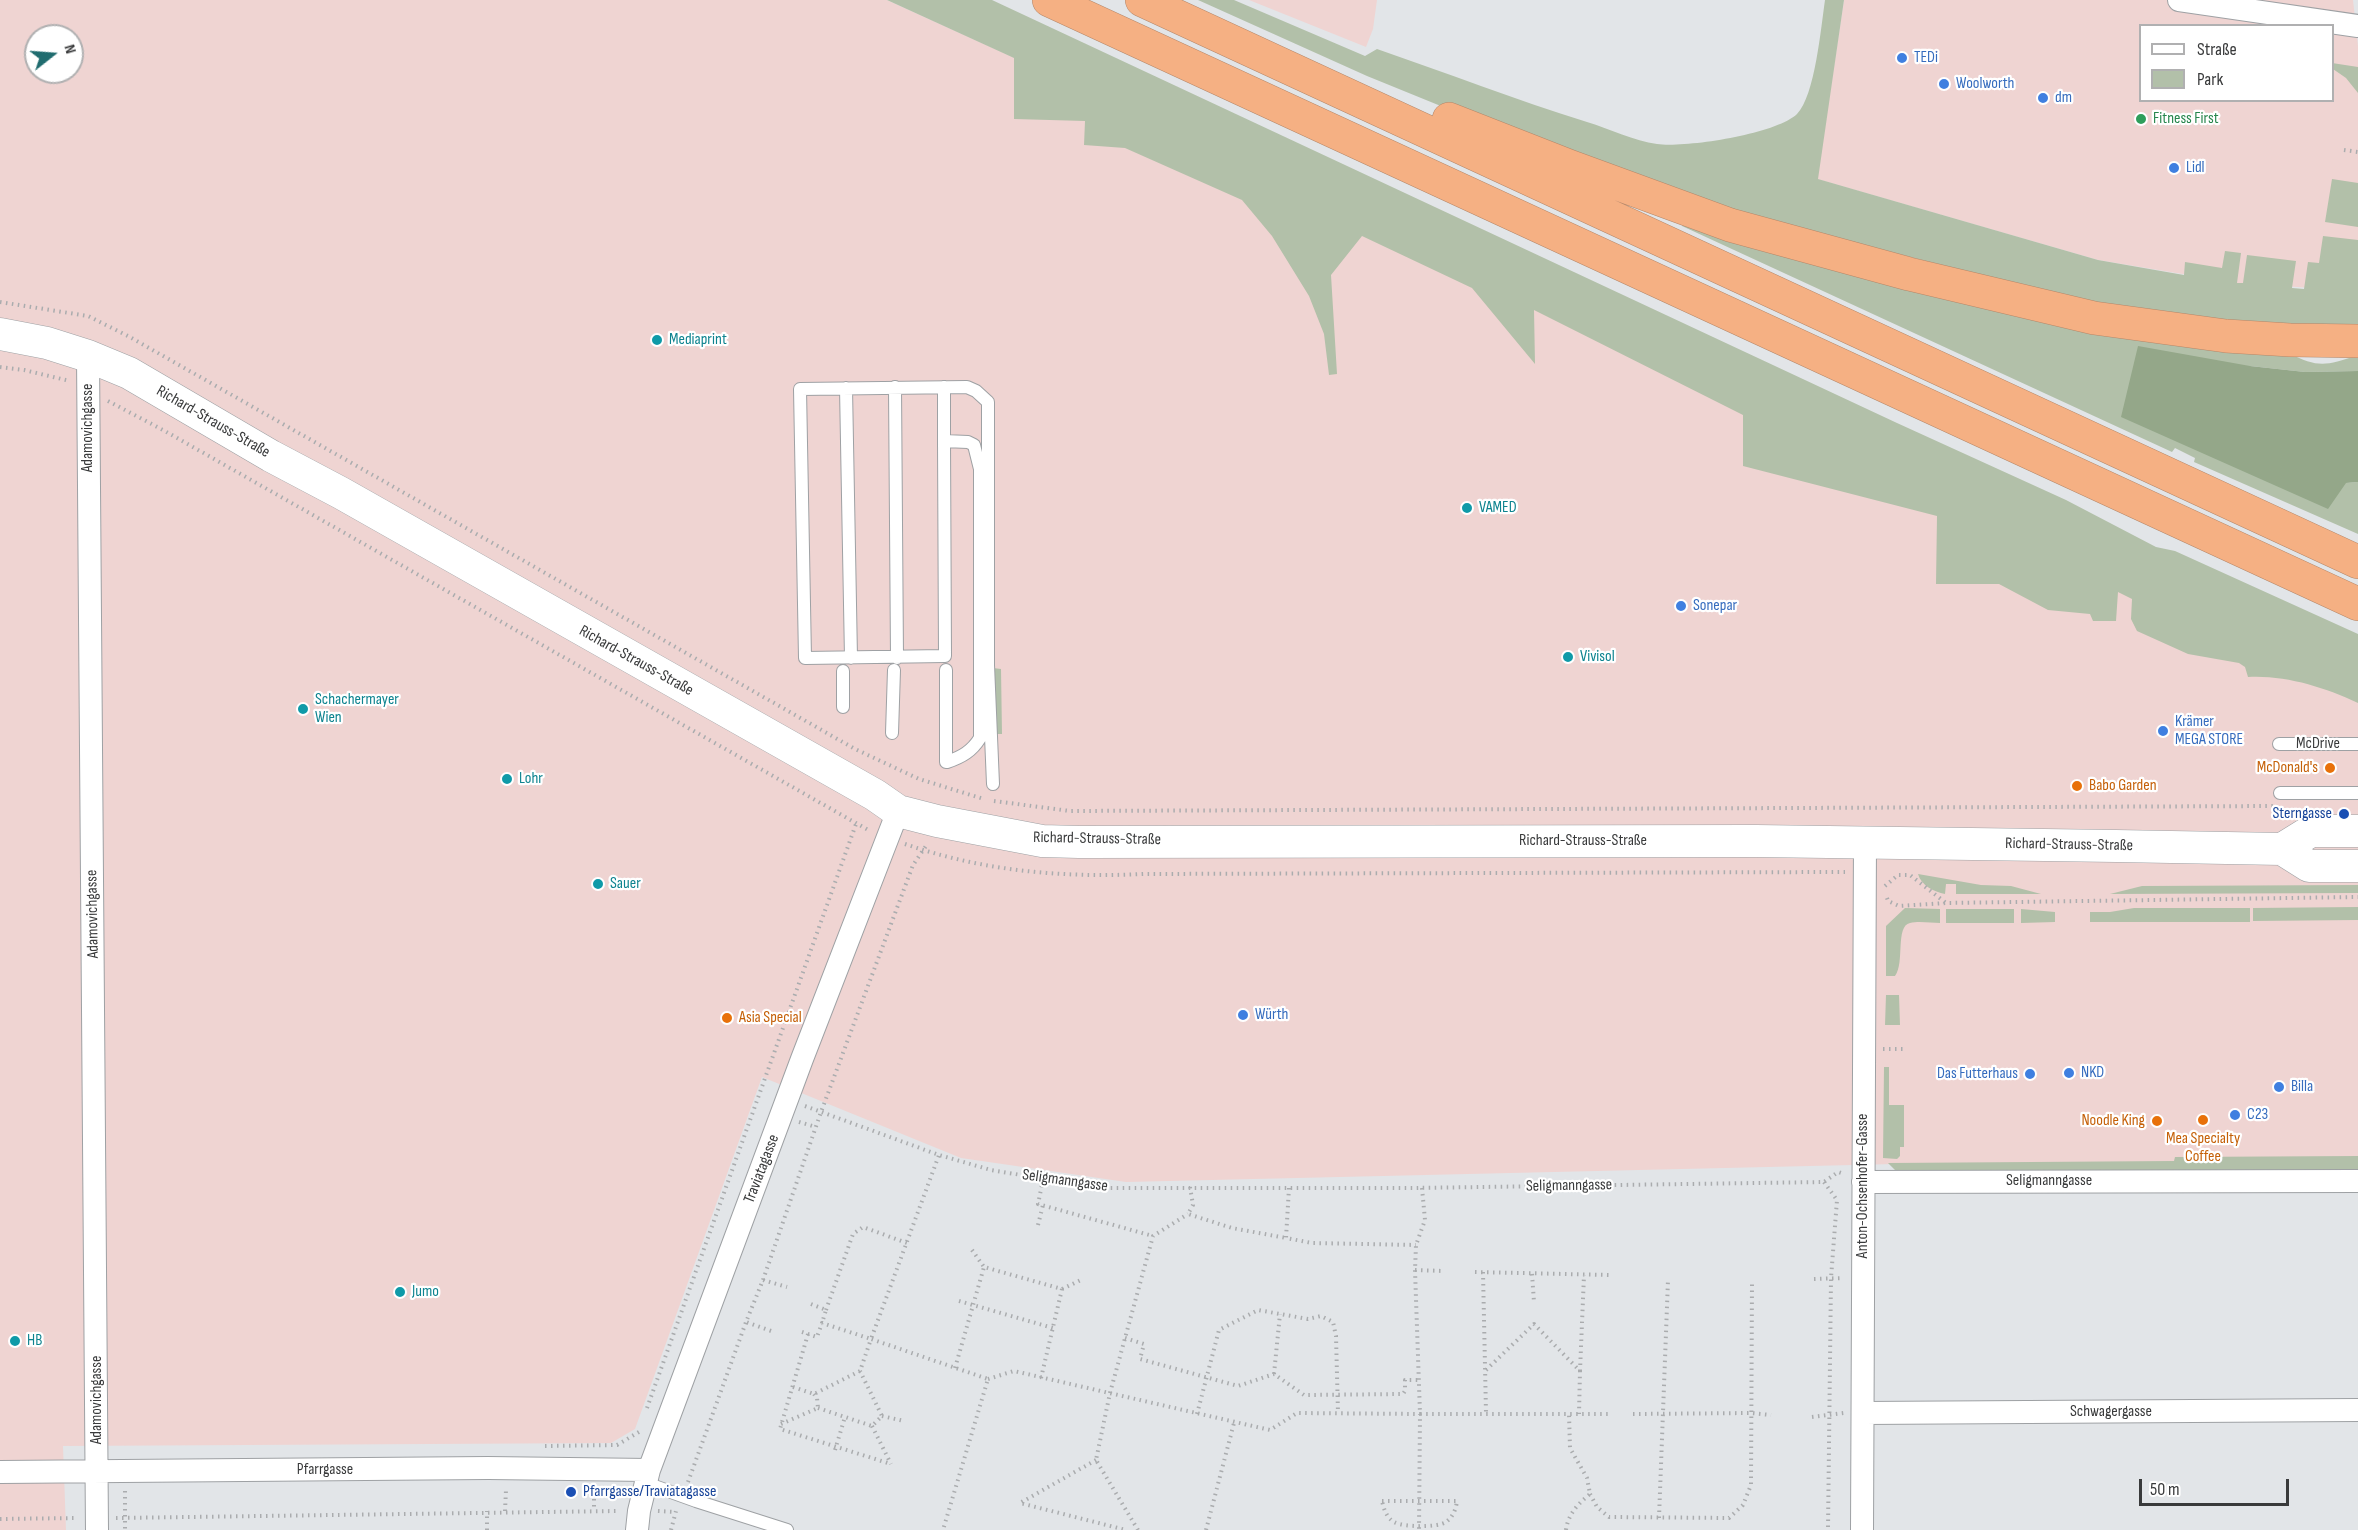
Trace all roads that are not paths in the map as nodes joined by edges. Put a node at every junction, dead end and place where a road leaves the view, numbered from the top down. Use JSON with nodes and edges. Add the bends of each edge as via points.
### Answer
{"nodes":[{"id":1,"x":1049,"y":0,"type":"edge"},
{"id":2,"x":1142,"y":0,"type":"edge"},
{"id":3,"x":2179,"y":0,"type":"edge"},
{"id":4,"x":2358,"y":26,"type":"edge"},
{"id":5,"x":1224,"y":38,"type":"junction"},
{"id":6,"x":0,"y":334,"type":"edge"},
{"id":7,"x":2358,"y":340,"type":"edge"},
{"id":8,"x":88,"y":356,"type":"junction"},
{"id":9,"x":895,"y":387,"type":"junction"},
{"id":10,"x":944,"y":387,"type":"junction"},
{"id":11,"x":846,"y":388,"type":"junction"},
{"id":12,"x":944,"y":441,"type":"junction"},
{"id":13,"x":2358,"y":562,"type":"edge"},
{"id":14,"x":2358,"y":604,"type":"edge"},
{"id":15,"x":851,"y":658,"type":"junction"},
{"id":16,"x":896,"y":664,"type":"junction"},
{"id":17,"x":946,"y":670,"type":"dead end"},
{"id":18,"x":843,"y":671,"type":"dead end"},
{"id":19,"x":843,"y":707,"type":"dead end"},
{"id":20,"x":892,"y":733,"type":"dead end"},
{"id":21,"x":2279,"y":744,"type":"dead end"},
{"id":22,"x":2358,"y":744,"type":"edge"},
{"id":23,"x":993,"y":784,"type":"dead end"},
{"id":24,"x":2280,"y":793,"type":"dead end"},
{"id":25,"x":2358,"y":793,"type":"edge"},
{"id":26,"x":893,"y":825,"type":"junction"},
{"id":27,"x":2358,"y":831,"type":"edge"},
{"id":28,"x":1864,"y":841,"type":"junction"},
{"id":29,"x":2282,"y":849,"type":"junction"},
{"id":30,"x":2358,"y":866,"type":"edge"},
{"id":31,"x":1863,"y":1182,"type":"junction"},
{"id":32,"x":2356,"y":1188,"type":"edge"},
{"id":33,"x":2358,"y":1410,"type":"edge"},
{"id":34,"x":1863,"y":1413,"type":"junction"},
{"id":35,"x":97,"y":1472,"type":"junction"},
{"id":36,"x":0,"y":1473,"type":"edge"},
{"id":37,"x":648,"y":1477,"type":"junction"},
{"id":38,"x":638,"y":1520,"type":"edge"},
{"id":39,"x":97,"y":1524,"type":"edge"},
{"id":40,"x":787,"y":1530,"type":"edge"},
{"id":41,"x":1862,"y":1530,"type":"edge"}],
"edges":[{"from":1,"to":14,"type":"highway"},
{"from":2,"to":5,"type":"highway"},
{"from":3,"to":4,"type":"street"},
{"from":5,"to":7,"type":"highway","via":[[1293,58],[1730,225],[1898,271],[2105,319],[2226,336]]},
{"from":5,"to":13,"type":"highway"},
{"from":6,"to":8,"type":"main road","name":"Richard-Strauss-Straße"},
{"from":8,"to":26,"type":"main road","name":"Richard-Strauss-Straße","via":[[129,373],[875,795]]},
{"from":8,"to":35,"type":"street","name":"Adamovichgasse"},
{"from":9,"to":10,"type":"lane"},
{"from":9,"to":11,"type":"lane"},
{"from":9,"to":16,"type":"lane"},
{"from":10,"to":12,"type":"lane"},
{"from":10,"to":23,"type":"lane","via":[[967,387],[988,402],[988,665]]},
{"from":11,"to":15,"type":"lane"},
{"from":11,"to":15,"type":"lane","via":[[798,391],[805,658]]},
{"from":12,"to":16,"type":"lane","via":[[946,654]]},
{"from":12,"to":17,"type":"lane","via":[[974,445],[980,469],[980,738],[967,753],[947,762]]},
{"from":15,"to":16,"type":"lane"},
{"from":16,"to":20,"type":"lane"},
{"from":18,"to":19,"type":"lane"},
{"from":21,"to":22,"type":"lane","name":"McDrive"},
{"from":24,"to":25,"type":"lane"},
{"from":26,"to":28,"type":"main road","name":"Richard-Strauss-Straße","via":[[937,821],[1070,842]]},
{"from":26,"to":37,"type":"street","name":"Traviatagasse","via":[[790,1110]]},
{"from":27,"to":29,"type":"main road","via":[[2311,831]]},
{"from":28,"to":29,"type":"main road","name":"Richard-Strauss-Straße"},
{"from":28,"to":31,"type":"street","name":"Anton-Ochsenhofer-Gasse","via":[[1876,881]]},
{"from":29,"to":30,"type":"main road","via":[[2309,866]]},
{"from":31,"to":32,"type":"street","name":"Seligmanngasse"},
{"from":31,"to":34,"type":"street","name":"Anton-Ochsenhofer-Gasse"},
{"from":33,"to":34,"type":"street","name":"Schwagergasse"},
{"from":34,"to":41,"type":"street","name":"Anton-Ochsenhofer-Gasse"},
{"from":35,"to":36,"type":"street","name":"Pfarrgasse"},
{"from":35,"to":37,"type":"street","name":"Pfarrgasse","via":[[476,1468]]},
{"from":35,"to":39,"type":"street","name":"Adamovichgasse"},
{"from":37,"to":38,"type":"street","name":"Traviatagasse"},
{"from":37,"to":40,"type":"lane","name":"Pfarrgasse","via":[[683,1496]]}]}
